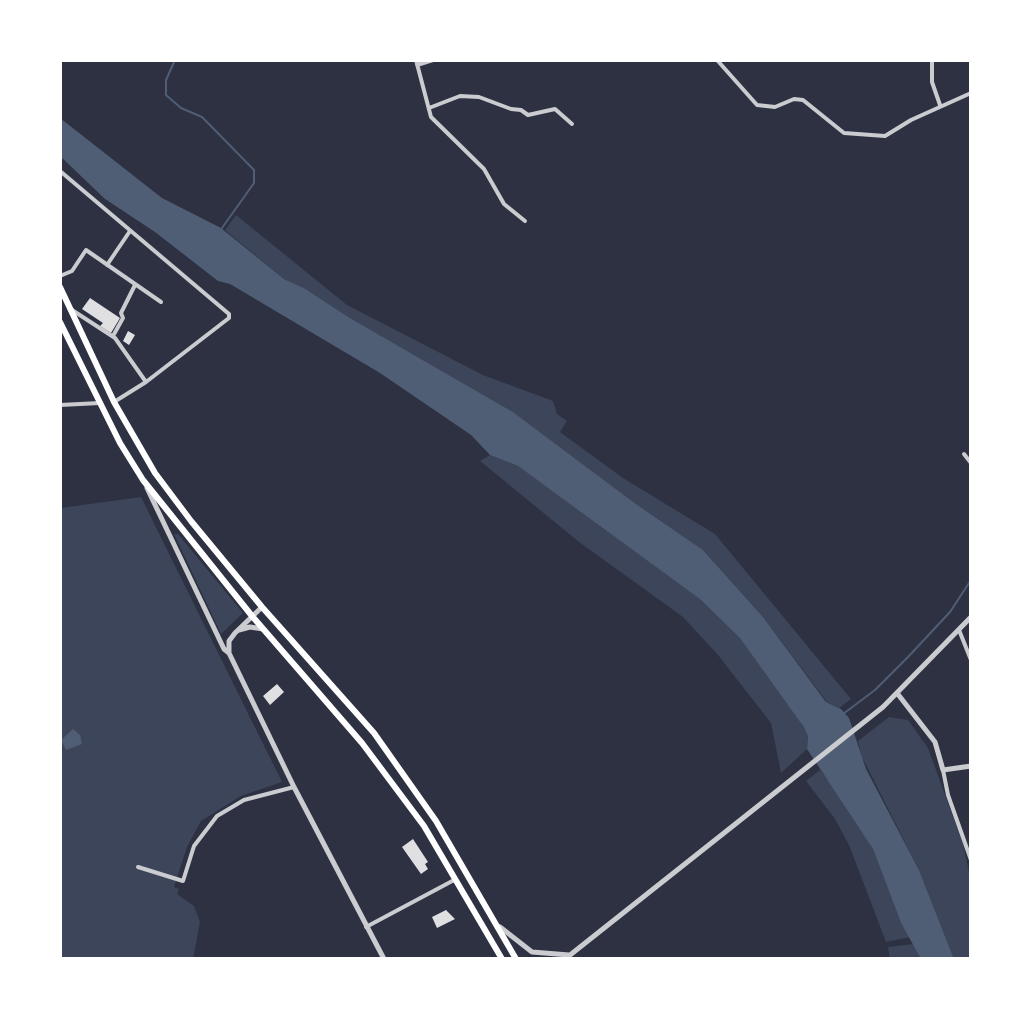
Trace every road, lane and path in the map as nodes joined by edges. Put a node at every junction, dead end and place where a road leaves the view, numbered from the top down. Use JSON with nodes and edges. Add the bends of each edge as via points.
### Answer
{"nodes":[{"id":1,"x":433,"y":60,"type":"edge"},
{"id":2,"x":717,"y":60,"type":"edge"},
{"id":3,"x":932,"y":60,"type":"edge"},
{"id":4,"x":417,"y":63,"type":"edge"},
{"id":5,"x":971,"y":93,"type":"edge"},
{"id":6,"x":940,"y":105,"type":"junction"},
{"id":7,"x":429,"y":108,"type":"junction"},
{"id":8,"x":572,"y":124,"type":"dead end"},
{"id":9,"x":60,"y":171,"type":"edge"},
{"id":10,"x":525,"y":221,"type":"dead end"},
{"id":11,"x":130,"y":231,"type":"junction"},
{"id":12,"x":107,"y":265,"type":"junction"},
{"id":13,"x":60,"y":276,"type":"edge"},
{"id":14,"x":135,"y":285,"type":"junction"},
{"id":15,"x":60,"y":287,"type":"edge"},
{"id":16,"x":161,"y":302,"type":"dead end"},
{"id":17,"x":71,"y":310,"type":"junction"},
{"id":18,"x":60,"y":322,"type":"edge"},
{"id":19,"x":113,"y":336,"type":"junction"},
{"id":20,"x":146,"y":382,"type":"junction"},
{"id":21,"x":114,"y":402,"type":"junction"},
{"id":22,"x":100,"y":403,"type":"junction"},
{"id":23,"x":60,"y":405,"type":"edge"},
{"id":24,"x":964,"y":454,"type":"dead end"},
{"id":25,"x":971,"y":463,"type":"edge"},
{"id":26,"x":143,"y":480,"type":"junction"},
{"id":27,"x":262,"y":607,"type":"junction"},
{"id":28,"x":252,"y":616,"type":"junction"},
{"id":29,"x":971,"y":617,"type":"edge"},
{"id":30,"x":263,"y":629,"type":"junction"},
{"id":31,"x":959,"y":630,"type":"junction"},
{"id":32,"x":235,"y":633,"type":"junction"},
{"id":33,"x":229,"y":653,"type":"junction"},
{"id":34,"x":971,"y":660,"type":"edge"},
{"id":35,"x":897,"y":693,"type":"junction"},
{"id":36,"x":971,"y":766,"type":"edge"},
{"id":37,"x":943,"y":770,"type":"junction"},
{"id":38,"x":294,"y":787,"type":"junction"},
{"id":39,"x":971,"y":860,"type":"edge"},
{"id":40,"x":138,"y":867,"type":"dead end"},
{"id":41,"x":456,"y":879,"type":"junction"},
{"id":42,"x":498,"y":926,"type":"junction"},
{"id":43,"x":366,"y":927,"type":"junction"},
{"id":44,"x":568,"y":957,"type":"edge"},
{"id":45,"x":384,"y":959,"type":"edge"},
{"id":46,"x":502,"y":959,"type":"edge"},
{"id":47,"x":516,"y":959,"type":"edge"}],
"edges":[{"from":1,"to":4,"type":"street"},
{"from":2,"to":6,"type":"street","via":[[757,105],[803,100],[844,133],[885,136]]},
{"from":3,"to":6,"type":"street"},
{"from":4,"to":7,"type":"street"},
{"from":5,"to":6,"type":"street"},
{"from":7,"to":8,"type":"street","via":[[460,96],[479,97],[528,115],[555,109]]},
{"from":7,"to":10,"type":"street","via":[[431,117],[484,169],[504,204]]},
{"from":9,"to":11,"type":"street"},
{"from":11,"to":12,"type":"street"},
{"from":11,"to":20,"type":"street","via":[[229,314]]},
{"from":12,"to":13,"type":"street","via":[[86,250],[72,271]]},
{"from":12,"to":14,"type":"street"},
{"from":14,"to":16,"type":"street"},
{"from":14,"to":19,"type":"street"},
{"from":15,"to":17,"type":"main road"},
{"from":17,"to":19,"type":"street"},
{"from":17,"to":21,"type":"main road"},
{"from":18,"to":22,"type":"main road"},
{"from":19,"to":20,"type":"street"},
{"from":20,"to":21,"type":"street"},
{"from":21,"to":27,"type":"main road","via":[[155,473]]},
{"from":22,"to":23,"type":"street"},
{"from":22,"to":26,"type":"main road"},
{"from":24,"to":25,"type":"street"},
{"from":26,"to":28,"type":"main road"},
{"from":26,"to":33,"type":"street"},
{"from":27,"to":28,"type":"street"},
{"from":27,"to":42,"type":"main road","via":[[374,733],[436,821]]},
{"from":28,"to":30,"type":"main road"},
{"from":28,"to":32,"type":"street"},
{"from":29,"to":31,"type":"street"},
{"from":30,"to":32,"type":"street"},
{"from":30,"to":41,"type":"main road","via":[[362,743]]},
{"from":31,"to":34,"type":"street"},
{"from":31,"to":35,"type":"street"},
{"from":32,"to":33,"type":"street"},
{"from":33,"to":38,"type":"street"},
{"from":35,"to":37,"type":"street","via":[[935,742]]},
{"from":35,"to":44,"type":"street"},
{"from":36,"to":37,"type":"street"},
{"from":37,"to":39,"type":"street"},
{"from":38,"to":40,"type":"street","via":[[244,800],[217,816],[194,846],[183,881]]},
{"from":38,"to":43,"type":"street"},
{"from":41,"to":43,"type":"street"},
{"from":41,"to":46,"type":"main road"},
{"from":42,"to":44,"type":"street","via":[[532,952]]},
{"from":42,"to":47,"type":"main road"},
{"from":43,"to":45,"type":"street"}]}
